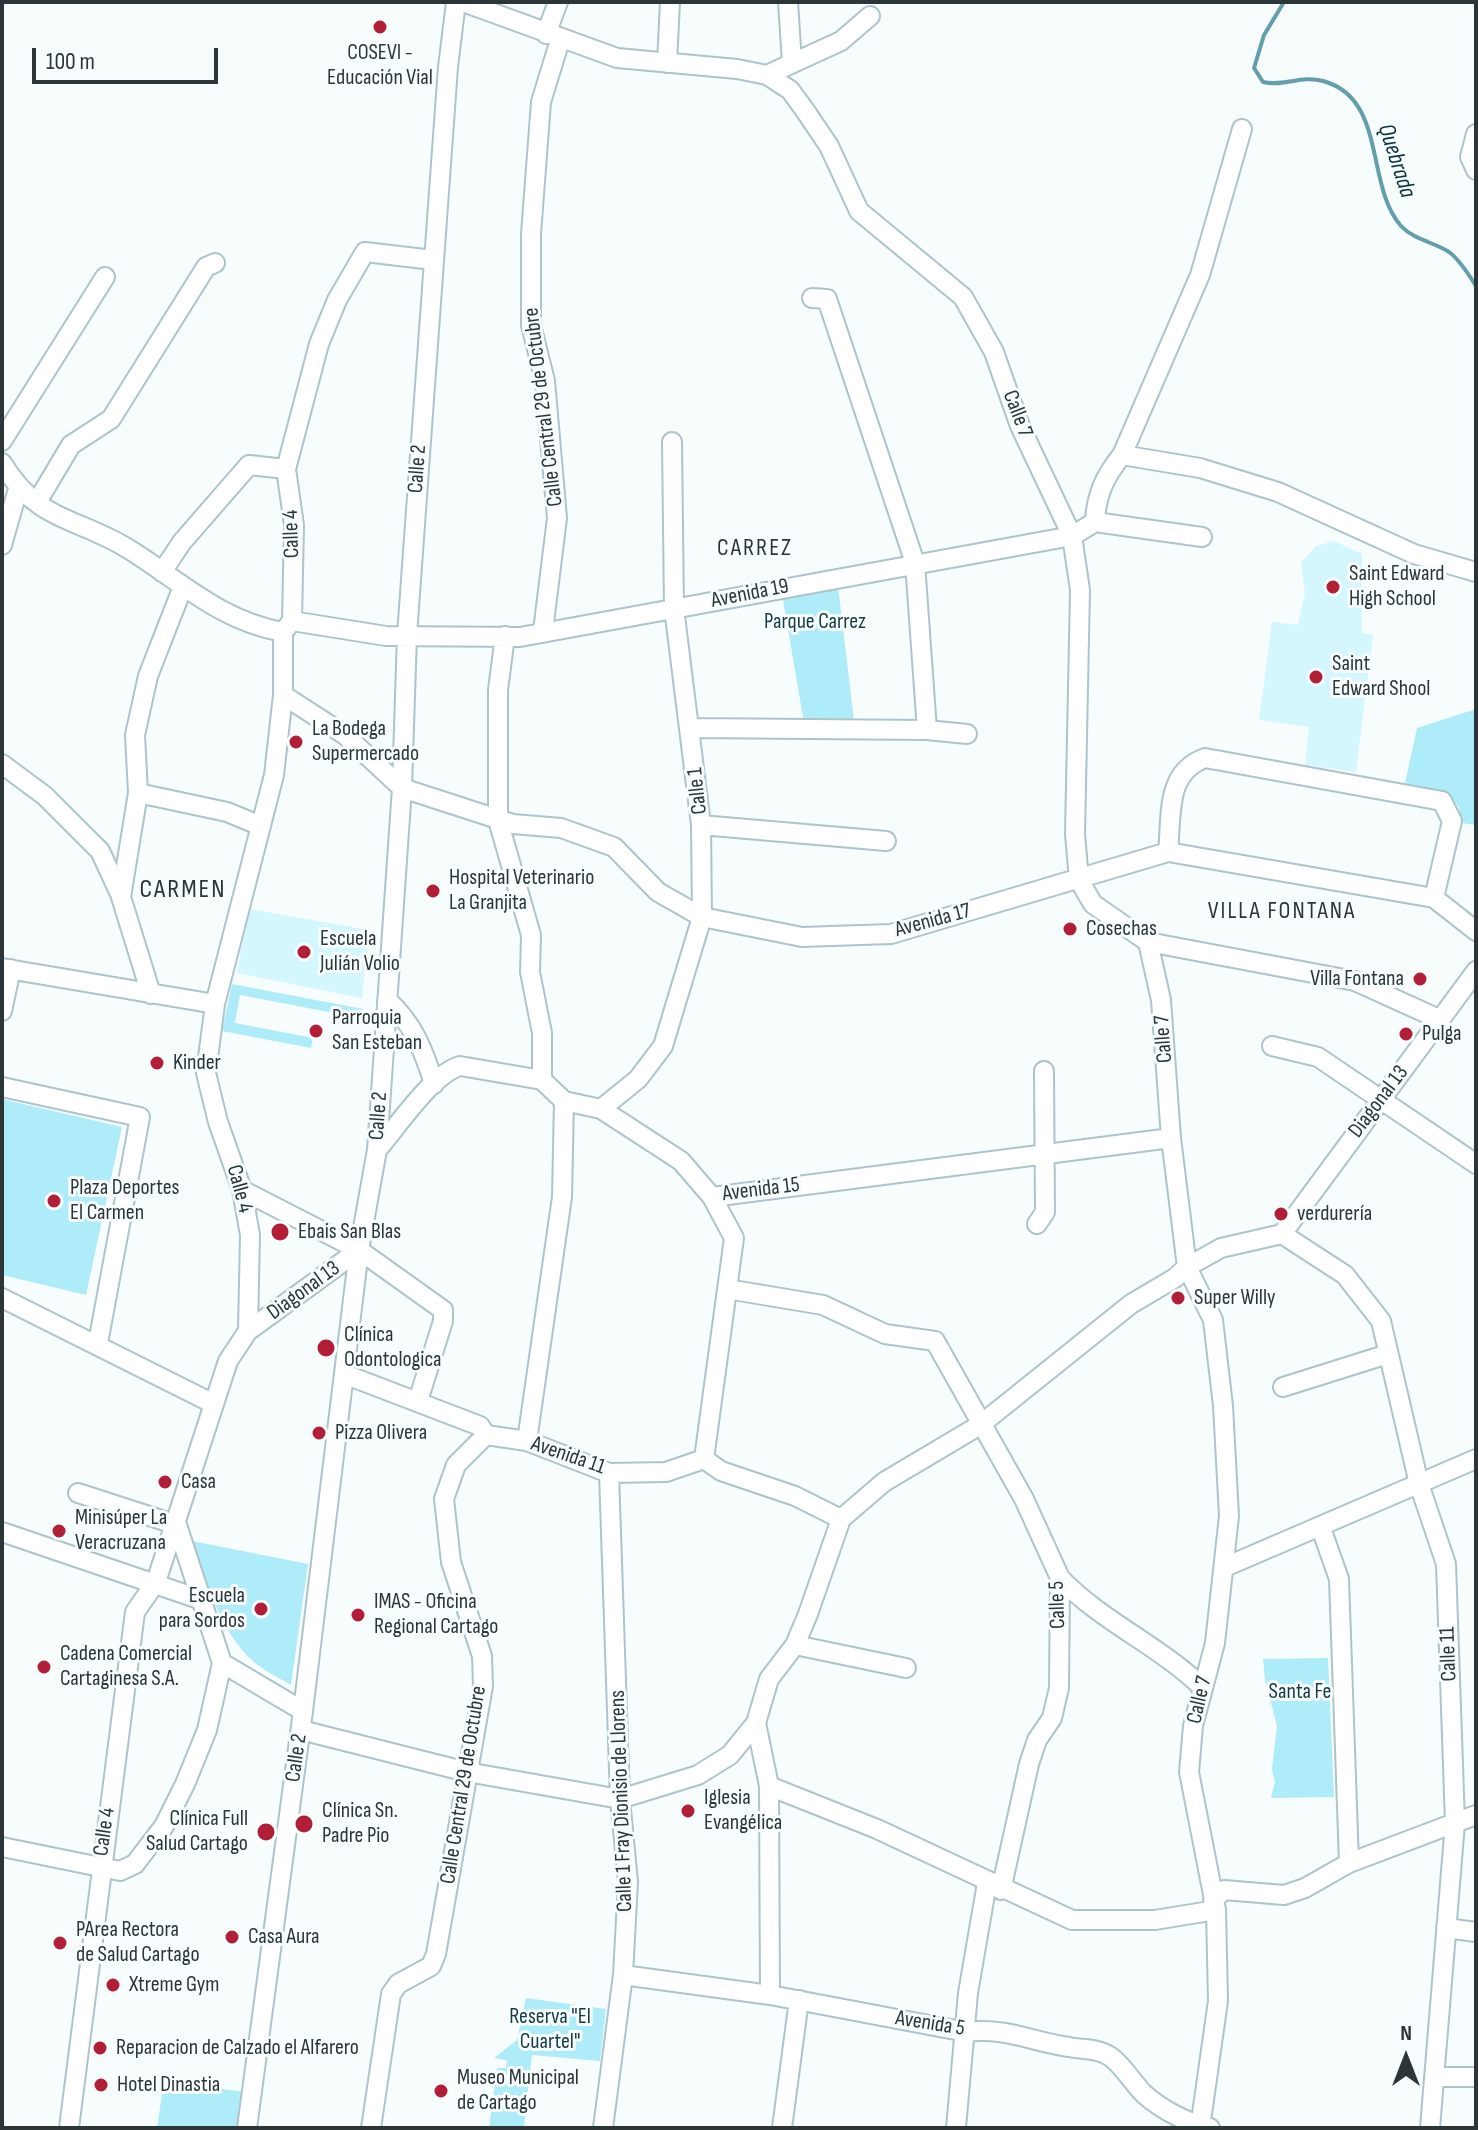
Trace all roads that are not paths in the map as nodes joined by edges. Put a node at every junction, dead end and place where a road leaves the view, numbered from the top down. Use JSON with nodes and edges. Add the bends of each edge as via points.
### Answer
{"nodes":[{"id":1,"x":456,"y":2,"type":"edge"},
{"id":2,"x":463,"y":2,"type":"edge"},
{"id":3,"x":558,"y":2,"type":"edge"},
{"id":4,"x":670,"y":2,"type":"edge"},
{"id":5,"x":788,"y":2,"type":"edge"},
{"id":6,"x":870,"y":16,"type":"dead end"},
{"id":7,"x":553,"y":37,"type":"junction"},
{"id":8,"x":667,"y":63,"type":"junction"},
{"id":9,"x":792,"y":63,"type":"junction"},
{"id":10,"x":767,"y":75,"type":"junction"},
{"id":11,"x":1242,"y":129,"type":"dead end"},
{"id":12,"x":1476,"y":134,"type":"edge"},
{"id":13,"x":1476,"y":170,"type":"edge"},
{"id":14,"x":433,"y":260,"type":"junction"},
{"id":15,"x":215,"y":263,"type":"dead end"},
{"id":16,"x":105,"y":277,"type":"dead end"},
{"id":17,"x":812,"y":298,"type":"dead end"},
{"id":18,"x":2,"y":441,"type":"edge"},
{"id":19,"x":672,"y":442,"type":"dead end"},
{"id":20,"x":1122,"y":455,"type":"junction"},
{"id":21,"x":2,"y":463,"type":"edge"},
{"id":22,"x":286,"y":469,"type":"junction"},
{"id":23,"x":18,"y":489,"type":"junction"},
{"id":24,"x":37,"y":502,"type":"junction"},
{"id":25,"x":1095,"y":522,"type":"junction"},
{"id":26,"x":1072,"y":536,"type":"junction"},
{"id":27,"x":1202,"y":537,"type":"dead end"},
{"id":28,"x":2,"y":545,"type":"edge"},
{"id":29,"x":915,"y":563,"type":"junction"},
{"id":30,"x":1476,"y":571,"type":"edge"},
{"id":31,"x":162,"y":572,"type":"junction"},
{"id":32,"x":182,"y":589,"type":"junction"},
{"id":33,"x":674,"y":608,"type":"junction"},
{"id":34,"x":288,"y":627,"type":"junction"},
{"id":35,"x":543,"y":631,"type":"junction"},
{"id":36,"x":407,"y":635,"type":"junction"},
{"id":37,"x":505,"y":636,"type":"junction"},
{"id":38,"x":283,"y":695,"type":"junction"},
{"id":39,"x":691,"y":728,"type":"junction"},
{"id":40,"x":927,"y":730,"type":"junction"},
{"id":41,"x":967,"y":734,"type":"dead end"},
{"id":42,"x":2,"y":764,"type":"edge"},
{"id":43,"x":402,"y":788,"type":"junction"},
{"id":44,"x":138,"y":793,"type":"junction"},
{"id":45,"x":498,"y":820,"type":"junction"},
{"id":46,"x":701,"y":825,"type":"junction"},
{"id":47,"x":261,"y":826,"type":"junction"},
{"id":48,"x":886,"y":841,"type":"dead end"},
{"id":49,"x":1168,"y":852,"type":"junction"},
{"id":50,"x":1079,"y":880,"type":"junction"},
{"id":51,"x":121,"y":897,"type":"junction"},
{"id":52,"x":1434,"y":898,"type":"junction"},
{"id":53,"x":702,"y":917,"type":"junction"},
{"id":54,"x":1476,"y":931,"type":"edge"},
{"id":55,"x":1148,"y":942,"type":"junction"},
{"id":56,"x":6,"y":969,"type":"edge"},
{"id":57,"x":1476,"y":971,"type":"edge"},
{"id":58,"x":151,"y":994,"type":"junction"},
{"id":59,"x":387,"y":1000,"type":"junction"},
{"id":60,"x":215,"y":1004,"type":"junction"},
{"id":61,"x":2,"y":1011,"type":"edge"},
{"id":62,"x":1441,"y":1020,"type":"junction"},
{"id":63,"x":1272,"y":1046,"type":"dead end"},
{"id":64,"x":1044,"y":1071,"type":"dead end"},
{"id":65,"x":542,"y":1080,"type":"junction"},
{"id":66,"x":434,"y":1084,"type":"junction"},
{"id":67,"x":2,"y":1087,"type":"edge"},
{"id":68,"x":1381,"y":1099,"type":"junction"},
{"id":69,"x":564,"y":1101,"type":"junction"},
{"id":70,"x":601,"y":1109,"type":"junction"},
{"id":71,"x":1171,"y":1138,"type":"junction"},
{"id":72,"x":377,"y":1150,"type":"junction"},
{"id":73,"x":1043,"y":1154,"type":"junction"},
{"id":74,"x":1476,"y":1164,"type":"edge"},
{"id":75,"x":242,"y":1190,"type":"junction"},
{"id":76,"x":712,"y":1197,"type":"junction"},
{"id":77,"x":1037,"y":1224,"type":"dead end"},
{"id":78,"x":1282,"y":1234,"type":"junction"},
{"id":79,"x":353,"y":1261,"type":"junction"},
{"id":80,"x":1187,"y":1267,"type":"junction"},
{"id":81,"x":727,"y":1289,"type":"junction"},
{"id":82,"x":2,"y":1298,"type":"edge"},
{"id":83,"x":248,"y":1331,"type":"junction"},
{"id":84,"x":98,"y":1343,"type":"junction"},
{"id":85,"x":1388,"y":1354,"type":"junction"},
{"id":86,"x":344,"y":1374,"type":"junction"},
{"id":87,"x":1283,"y":1387,"type":"dead end"},
{"id":88,"x":418,"y":1401,"type":"junction"},
{"id":89,"x":214,"y":1404,"type":"junction"},
{"id":90,"x":980,"y":1425,"type":"junction"},
{"id":91,"x":486,"y":1435,"type":"junction"},
{"id":92,"x":527,"y":1441,"type":"junction"},
{"id":93,"x":704,"y":1459,"type":"junction"},
{"id":94,"x":1476,"y":1459,"type":"edge"},
{"id":95,"x":609,"y":1473,"type":"junction"},
{"id":96,"x":1419,"y":1484,"type":"junction"},
{"id":97,"x":78,"y":1493,"type":"dead end"},
{"id":98,"x":841,"y":1519,"type":"junction"},
{"id":99,"x":177,"y":1525,"type":"junction"},
{"id":100,"x":1321,"y":1528,"type":"junction"},
{"id":101,"x":2,"y":1532,"type":"edge"},
{"id":102,"x":1225,"y":1567,"type":"junction"},
{"id":103,"x":1060,"y":1578,"type":"junction"},
{"id":104,"x":156,"y":1582,"type":"junction"},
{"id":105,"x":199,"y":1599,"type":"junction"},
{"id":106,"x":795,"y":1645,"type":"junction"},
{"id":107,"x":222,"y":1663,"type":"junction"},
{"id":108,"x":906,"y":1668,"type":"dead end"},
{"id":109,"x":1201,"y":1686,"type":"junction"},
{"id":110,"x":302,"y":1720,"type":"junction"},
{"id":111,"x":756,"y":1723,"type":"junction"},
{"id":112,"x":467,"y":1772,"type":"junction"},
{"id":113,"x":769,"y":1786,"type":"junction"},
{"id":114,"x":620,"y":1799,"type":"junction"},
{"id":115,"x":1476,"y":1815,"type":"edge"},
{"id":116,"x":1455,"y":1823,"type":"junction"},
{"id":117,"x":2,"y":1847,"type":"edge"},
{"id":118,"x":1349,"y":1863,"type":"junction"},
{"id":119,"x":100,"y":1868,"type":"junction"},
{"id":120,"x":994,"y":1886,"type":"junction"},
{"id":121,"x":1214,"y":1905,"type":"junction"},
{"id":122,"x":1446,"y":1928,"type":"junction"},
{"id":123,"x":1476,"y":1932,"type":"edge"},
{"id":124,"x":623,"y":1975,"type":"junction"},
{"id":125,"x":770,"y":1995,"type":"junction"},
{"id":126,"x":799,"y":2000,"type":"junction"},
{"id":127,"x":966,"y":2032,"type":"junction"},
{"id":128,"x":1434,"y":2077,"type":"junction"},
{"id":129,"x":1476,"y":2077,"type":"edge"},
{"id":130,"x":1204,"y":2127,"type":"edge"},
{"id":131,"x":69,"y":2128,"type":"edge"},
{"id":132,"x":247,"y":2128,"type":"edge"},
{"id":133,"x":371,"y":2128,"type":"edge"},
{"id":134,"x":603,"y":2128,"type":"edge"},
{"id":135,"x":782,"y":2128,"type":"edge"},
{"id":136,"x":956,"y":2128,"type":"edge"},
{"id":137,"x":1430,"y":2128,"type":"edge"}],
"edges":[{"from":1,"to":14,"type":"street","name":"Calle 2"},
{"from":2,"to":7,"type":"street"},
{"from":3,"to":7,"type":"street","name":"Calle Central 29 de Octubre"},
{"from":4,"to":8,"type":"street"},
{"from":5,"to":9,"type":"street"},
{"from":6,"to":9,"type":"street","via":[[841,41]]},
{"from":7,"to":8,"type":"street","via":[[617,58]]},
{"from":7,"to":35,"type":"street","name":"Calle Central 29 de Octubre","via":[[541,102],[531,234],[531,325],[545,381],[557,518]]},
{"from":8,"to":10,"type":"street"},
{"from":9,"to":10,"type":"street"},
{"from":10,"to":26,"type":"street","name":"Calle 7","via":[[790,90],[804,109],[829,146],[859,211],[963,297],[994,352],[1020,426]]},
{"from":11,"to":20,"type":"street","via":[[1200,275]]},
{"from":12,"to":13,"type":"street","via":[[1470,157]]},
{"from":14,"to":22,"type":"street","name":"Calle 4","via":[[365,252],[319,344]]},
{"from":14,"to":36,"type":"street","name":"Calle 2"},
{"from":15,"to":24,"type":"street","via":[[206,267],[111,419],[71,445]]},
{"from":16,"to":18,"type":"street"},
{"from":17,"to":29,"type":"street","via":[[827,299]]},
{"from":19,"to":33,"type":"street","name":"Calle 1"},
{"from":20,"to":25,"type":"street","via":[[1106,475]]},
{"from":20,"to":30,"type":"street","via":[[1200,468],[1278,492],[1414,554]]},
{"from":21,"to":23,"type":"street"},
{"from":22,"to":31,"type":"street","via":[[249,465]]},
{"from":22,"to":34,"type":"street","name":"Calle 4","via":[[294,525]]},
{"from":23,"to":24,"type":"street","name":"Avenida 19"},
{"from":23,"to":28,"type":"street"},
{"from":24,"to":31,"type":"street","name":"Avenida 19"},
{"from":25,"to":26,"type":"street","name":"Avenida 19"},
{"from":25,"to":27,"type":"street"},
{"from":26,"to":29,"type":"street","name":"Avenida 19"},
{"from":26,"to":50,"type":"street","name":"Calle 7","via":[[1080,590],[1075,834]]},
{"from":29,"to":33,"type":"street","name":"Avenida 19"},
{"from":29,"to":40,"type":"street"},
{"from":31,"to":32,"type":"street","name":"Avenida 19"},
{"from":32,"to":34,"type":"street","name":"Avenida 19","via":[[230,617]]},
{"from":32,"to":44,"type":"street","via":[[148,676],[135,735]]},
{"from":33,"to":35,"type":"street","name":"Avenida 19"},
{"from":33,"to":39,"type":"street","name":"Calle 1"},
{"from":34,"to":36,"type":"street","name":"Avenida 19"},
{"from":34,"to":38,"type":"street","name":"Calle 4"},
{"from":35,"to":37,"type":"street","name":"Avenida 19"},
{"from":36,"to":37,"type":"street","name":"Avenida 19"},
{"from":36,"to":43,"type":"street","name":"Calle 2"},
{"from":37,"to":45,"type":"street","via":[[498,690]]},
{"from":38,"to":43,"type":"street","via":[[345,735]]},
{"from":38,"to":47,"type":"street","name":"Calle 4","via":[[274,775]]},
{"from":39,"to":40,"type":"street"},
{"from":39,"to":46,"type":"street","name":"Calle 1"},
{"from":40,"to":41,"type":"street"},
{"from":42,"to":51,"type":"street","via":[[45,796],[100,851]]},
{"from":43,"to":45,"type":"street","name":"Avenida 17"},
{"from":43,"to":59,"type":"street","name":"Calle 2"},
{"from":44,"to":47,"type":"street","via":[[227,812]]},
{"from":44,"to":51,"type":"street"},
{"from":45,"to":53,"type":"street","name":"Avenida 17","via":[[561,828],[614,847],[658,892]]},
{"from":45,"to":65,"type":"street","via":[[531,935]]},
{"from":46,"to":48,"type":"street"},
{"from":46,"to":53,"type":"street","name":"Calle 1"},
{"from":47,"to":60,"type":"street","name":"Calle 4"},
{"from":49,"to":50,"type":"street","name":"Avenida 17"},
{"from":49,"to":52,"type":"street","name":"Avenida 17"},
{"from":49,"to":52,"type":"street","via":[[1176,781],[1187,765],[1205,758],[1442,801],[1452,821]]},
{"from":50,"to":53,"type":"street","name":"Avenida 17","via":[[891,934],[802,937]]},
{"from":50,"to":55,"type":"street","via":[[1093,904]]},
{"from":51,"to":58,"type":"street"},
{"from":52,"to":54,"type":"street","name":"Avenida 17"},
{"from":53,"to":70,"type":"street","name":"Calle 1","via":[[663,1046],[638,1079]]},
{"from":55,"to":62,"type":"street","via":[[1355,981]]},
{"from":55,"to":71,"type":"street","name":"Calle 7","via":[[1161,1000]]},
{"from":56,"to":58,"type":"street"},
{"from":56,"to":61,"type":"street"},
{"from":57,"to":62,"type":"street","name":"Diagonal 13"},
{"from":58,"to":60,"type":"street"},
{"from":59,"to":66,"type":"street","via":[[413,1029]]},
{"from":59,"to":72,"type":"street","name":"Calle 2"},
{"from":60,"to":75,"type":"street","name":"Calle 4","via":[[206,1073]]},
{"from":62,"to":68,"type":"street","name":"Diagonal 13"},
{"from":63,"to":68,"type":"street","via":[[1318,1057]]},
{"from":64,"to":73,"type":"street"},
{"from":65,"to":66,"type":"street","via":[[460,1066]]},
{"from":65,"to":69,"type":"street"},
{"from":66,"to":72,"type":"street"},
{"from":67,"to":84,"type":"street","via":[[140,1117]]},
{"from":68,"to":74,"type":"street"},
{"from":68,"to":78,"type":"street","name":"Diagonal 13"},
{"from":69,"to":70,"type":"street","name":"Avenida 15"},
{"from":69,"to":92,"type":"street","via":[[562,1197]]},
{"from":70,"to":76,"type":"street","name":"Avenida 15","via":[[681,1161]]},
{"from":71,"to":73,"type":"street","name":"Avenida 15"},
{"from":71,"to":80,"type":"street","name":"Calle 7"},
{"from":72,"to":79,"type":"street","name":"Calle 2"},
{"from":73,"to":76,"type":"street","name":"Avenida 15"},
{"from":73,"to":77,"type":"street","via":[[1045,1212]]},
{"from":75,"to":79,"type":"street"},
{"from":75,"to":83,"type":"street","name":"Calle 4","via":[[250,1235]]},
{"from":76,"to":81,"type":"street","via":[[734,1238]]},
{"from":78,"to":80,"type":"street","via":[[1221,1248]]},
{"from":78,"to":85,"type":"street","name":"Calle 11","via":[[1345,1275],[1381,1321]]},
{"from":79,"to":83,"type":"street","name":"Diagonal 13"},
{"from":79,"to":86,"type":"street","name":"Calle 2"},
{"from":79,"to":88,"type":"street","via":[[443,1310]]},
{"from":80,"to":90,"type":"street","via":[[1131,1304]]},
{"from":80,"to":102,"type":"street","name":"Calle 7","via":[[1213,1320],[1229,1516]]},
{"from":81,"to":90,"type":"street","name":"Calle 5","via":[[823,1305],[885,1334],[935,1341]]},
{"from":81,"to":93,"type":"street"},
{"from":82,"to":84,"type":"street"},
{"from":83,"to":89,"type":"street","name":"Calle 4","via":[[228,1361]]},
{"from":84,"to":89,"type":"street"},
{"from":85,"to":87,"type":"street"},
{"from":85,"to":96,"type":"street","name":"Calle 11"},
{"from":86,"to":88,"type":"street","name":"Avenida 11"},
{"from":86,"to":110,"type":"street","name":"Calle 2"},
{"from":88,"to":91,"type":"street","name":"Avenida 11","via":[[480,1426]]},
{"from":89,"to":99,"type":"street","name":"Calle 4"},
{"from":90,"to":98,"type":"street","via":[[884,1482]]},
{"from":90,"to":103,"type":"street","name":"Calle 5","via":[[1024,1499]]},
{"from":91,"to":92,"type":"street","name":"Avenida 11"},
{"from":91,"to":112,"type":"street","name":"Calle Central 29 de Octubre","via":[[456,1465],[444,1499],[451,1562],[482,1656],[483,1686]]},
{"from":92,"to":95,"type":"street","name":"Avenida 11"},
{"from":93,"to":95,"type":"street","name":"Avenida 11","via":[[666,1472]]},
{"from":93,"to":98,"type":"street","via":[[721,1471],[795,1496]]},
{"from":94,"to":96,"type":"street"},
{"from":95,"to":114,"type":"street","name":"Calle 1 Fray Dionisio de Llorens"},
{"from":96,"to":100,"type":"street"},
{"from":96,"to":116,"type":"street","name":"Calle 11","via":[[1446,1564]]},
{"from":97,"to":99,"type":"street"},
{"from":98,"to":106,"type":"street"},
{"from":99,"to":104,"type":"street","name":"Calle 4"},
{"from":99,"to":105,"type":"street"},
{"from":100,"to":102,"type":"street"},
{"from":100,"to":118,"type":"street","via":[[1339,1579]]},
{"from":101,"to":104,"type":"street"},
{"from":102,"to":109,"type":"street","name":"Calle 7","via":[[1215,1643]]},
{"from":103,"to":109,"type":"street"},
{"from":103,"to":120,"type":"street","name":"Calle 5","via":[[1059,1688],[1052,1718],[1029,1764]]},
{"from":104,"to":105,"type":"street"},
{"from":104,"to":119,"type":"street","name":"Calle 4","via":[[135,1612]]},
{"from":105,"to":107,"type":"street"},
{"from":106,"to":108,"type":"street"},
{"from":106,"to":111,"type":"street","via":[[769,1679]]},
{"from":107,"to":110,"type":"street"},
{"from":107,"to":119,"type":"street","via":[[207,1730],[164,1826],[135,1864],[120,1871]]},
{"from":109,"to":121,"type":"street","name":"Calle 7","via":[[1189,1772]]},
{"from":110,"to":112,"type":"street"},
{"from":110,"to":132,"type":"street","name":"Calle 2"},
{"from":111,"to":113,"type":"street"},
{"from":111,"to":114,"type":"street","via":[[730,1755],[698,1775]]},
{"from":112,"to":114,"type":"street"},
{"from":112,"to":133,"type":"street","name":"Calle Central 29 de Octubre","via":[[436,1954],[431,1966],[398,1984],[391,1994]]},
{"from":113,"to":120,"type":"street","via":[[877,1829]]},
{"from":113,"to":125,"type":"street"},
{"from":114,"to":124,"type":"street","name":"Calle 1 Fray Dionisio de Llorens","via":[[628,1882]]},
{"from":115,"to":116,"type":"street"},
{"from":116,"to":118,"type":"street"},
{"from":116,"to":122,"type":"street","name":"Calle 11"},
{"from":117,"to":119,"type":"street"},
{"from":118,"to":121,"type":"street","via":[[1284,1895],[1224,1890]]},
{"from":119,"to":131,"type":"street","name":"Calle 4"},
{"from":120,"to":121,"type":"street","via":[[1072,1920],[1155,1920]]},
{"from":120,"to":127,"type":"street","name":"Calle 5","via":[[975,1940]]},
{"from":121,"to":130,"type":"street","name":"Calle 7","via":[[1218,2001]]},
{"from":122,"to":123,"type":"street"},
{"from":122,"to":128,"type":"street","name":"Calle 11"},
{"from":124,"to":125,"type":"street","name":"Avenida 5"},
{"from":124,"to":134,"type":"street","name":"Calle 1 Fray Dionisio de Llorens"},
{"from":125,"to":126,"type":"street","name":"Avenida 5"},
{"from":126,"to":127,"type":"street","name":"Avenida 5"},
{"from":126,"to":135,"type":"street"},
{"from":127,"to":130,"type":"street","name":"Avenida 5","via":[[1027,2035],[1097,2051],[1167,2111]]},
{"from":127,"to":136,"type":"street","name":"Calle 5"},
{"from":128,"to":129,"type":"street"},
{"from":128,"to":137,"type":"street","name":"Calle 11"}]}
